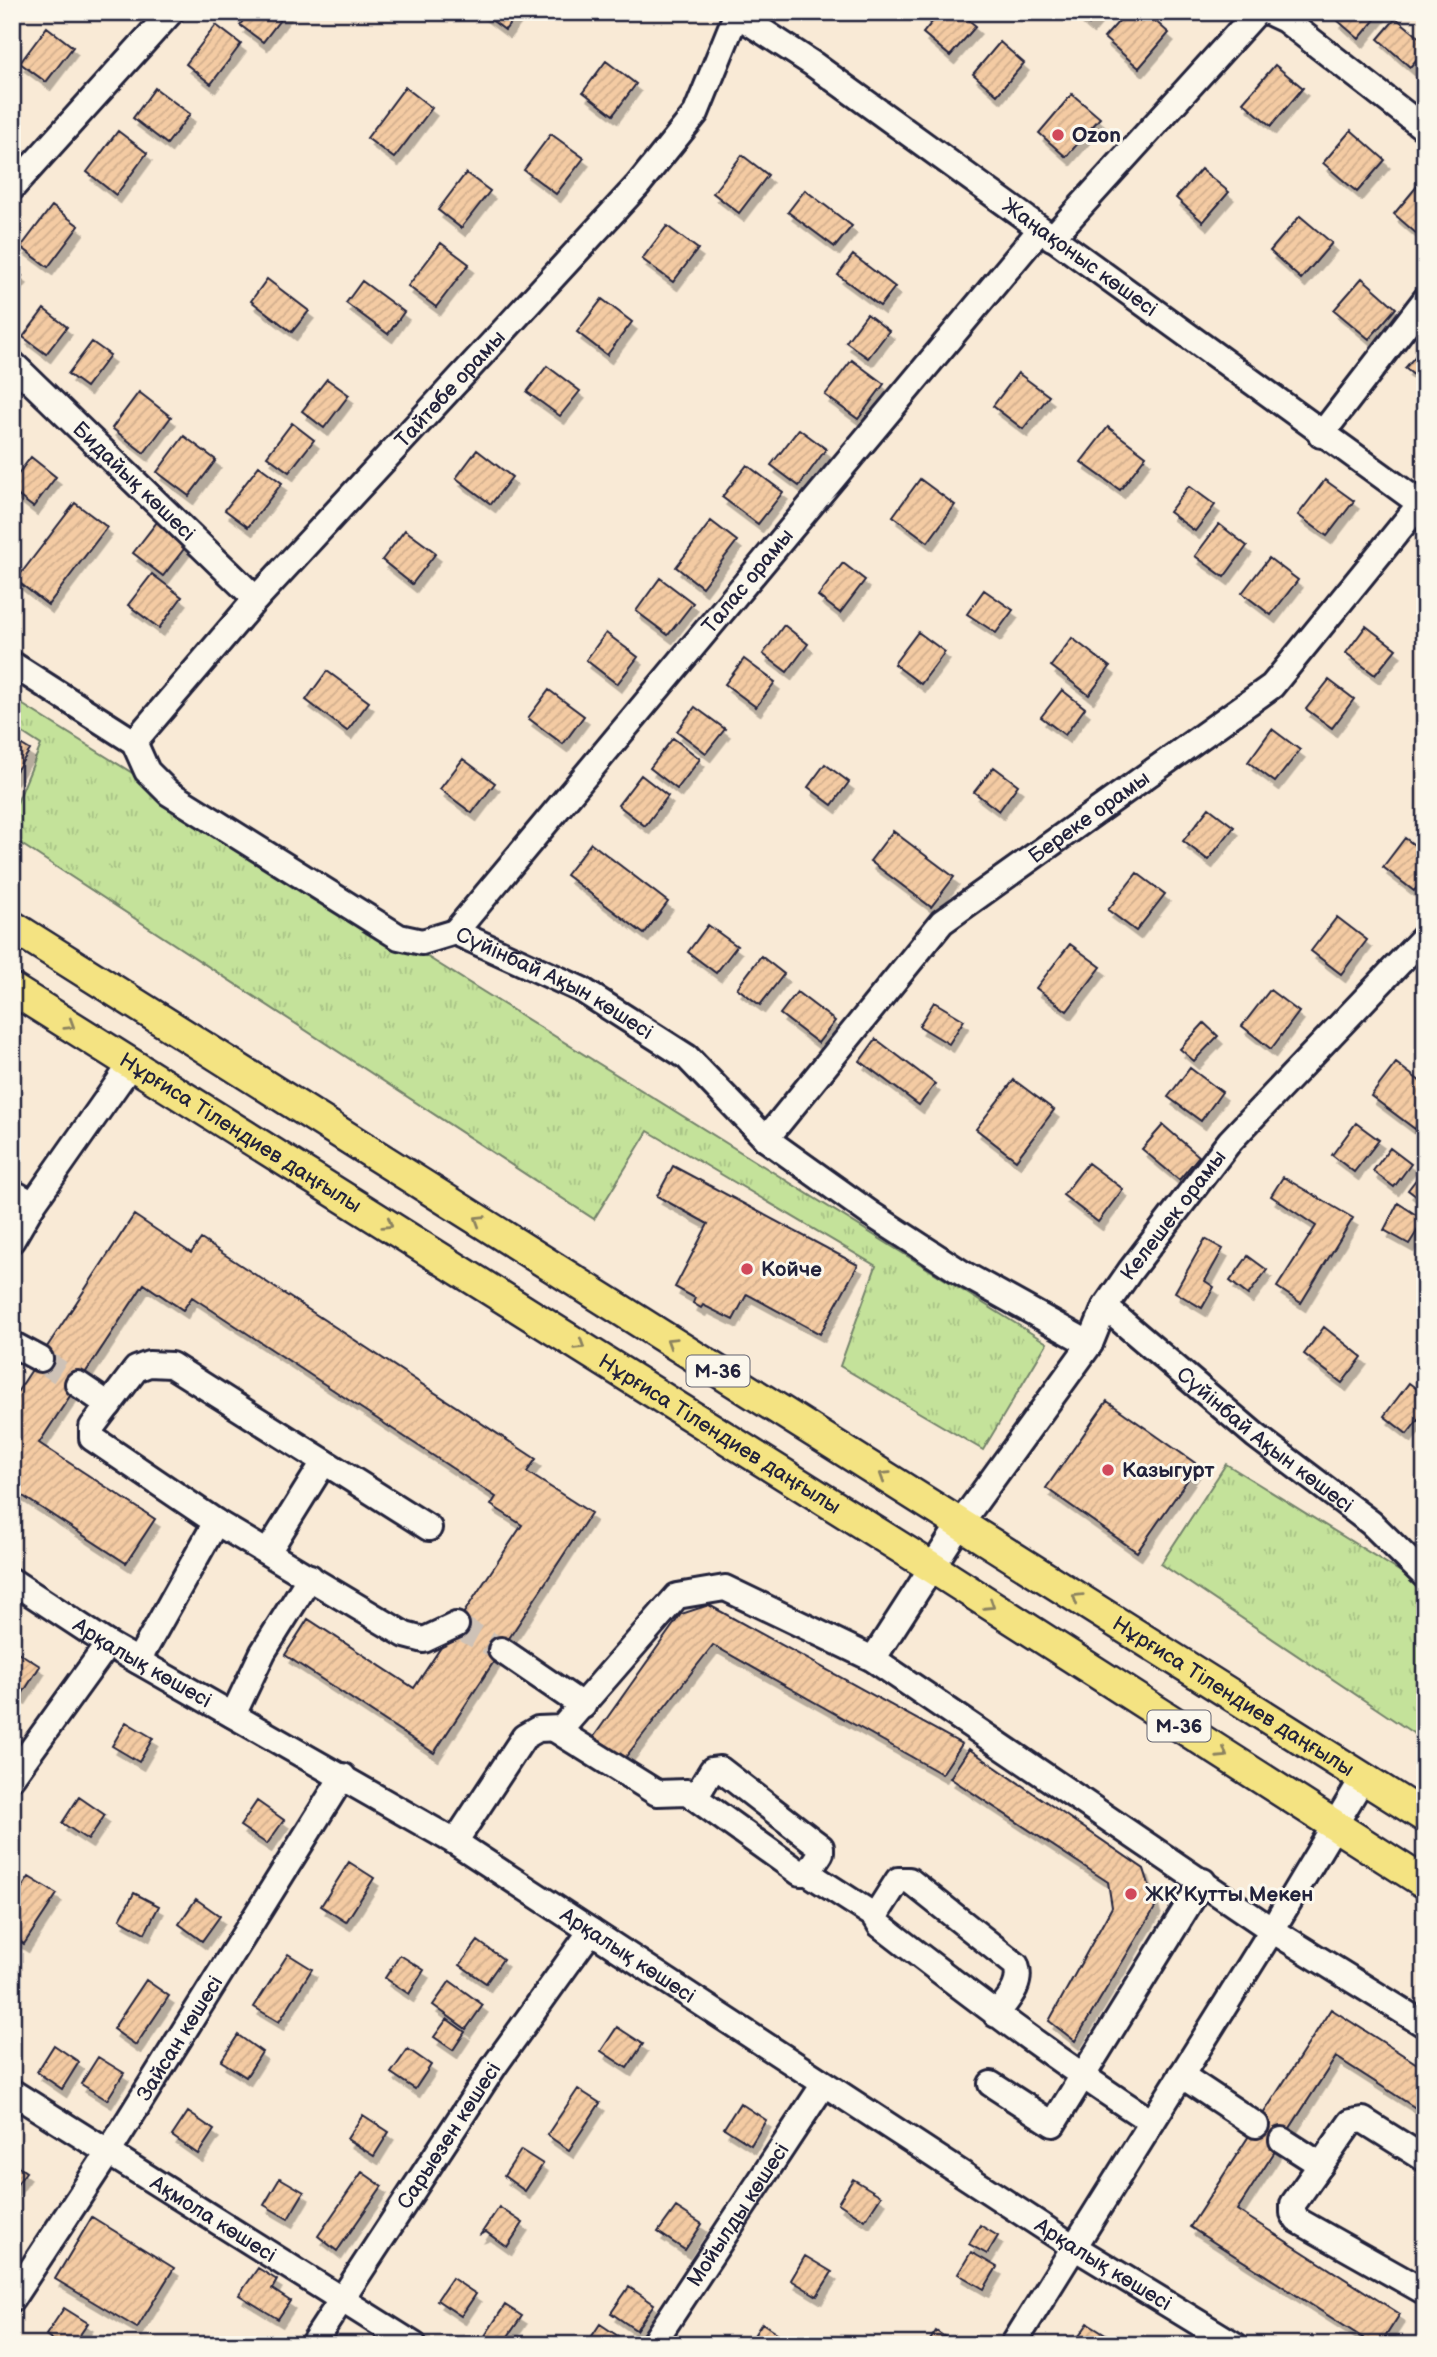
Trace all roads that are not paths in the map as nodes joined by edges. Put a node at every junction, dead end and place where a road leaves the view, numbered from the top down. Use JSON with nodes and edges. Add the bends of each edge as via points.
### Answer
{"nodes":[{"id":1,"x":171,"y":12,"type":"edge"},
{"id":2,"x":1257,"y":12,"type":"edge"},
{"id":3,"x":734,"y":14,"type":"edge"},
{"id":4,"x":1282,"y":15,"type":"edge"},
{"id":5,"x":1425,"y":129,"type":"edge"},
{"id":6,"x":12,"y":188,"type":"edge"},
{"id":7,"x":1046,"y":234,"type":"junction"},
{"id":8,"x":1425,"y":300,"type":"edge"},
{"id":9,"x":12,"y":363,"type":"edge"},
{"id":10,"x":1321,"y":435,"type":"junction"},
{"id":11,"x":1422,"y":506,"type":"edge"},
{"id":12,"x":256,"y":599,"type":"junction"},
{"id":13,"x":12,"y":664,"type":"edge"},
{"id":14,"x":134,"y":742,"type":"junction"},
{"id":15,"x":12,"y":926,"type":"edge"},
{"id":16,"x":454,"y":932,"type":"junction"},
{"id":17,"x":1425,"y":936,"type":"edge"},
{"id":18,"x":12,"y":989,"type":"edge"},
{"id":19,"x":132,"y":1063,"type":"junction"},
{"id":20,"x":766,"y":1139,"type":"junction"},
{"id":21,"x":23,"y":1198,"type":"edge"},
{"id":22,"x":12,"y":1240,"type":"edge"},
{"id":23,"x":1105,"y":1307,"type":"junction"},
{"id":24,"x":12,"y":1344,"type":"edge"},
{"id":25,"x":1090,"y":1344,"type":"junction"},
{"id":26,"x":40,"y":1359,"type":"tunnel mouth"},
{"id":27,"x":78,"y":1384,"type":"tunnel mouth"},
{"id":28,"x":109,"y":1405,"type":"junction"},
{"id":29,"x":324,"y":1462,"type":"junction"},
{"id":30,"x":216,"y":1522,"type":"junction"},
{"id":31,"x":960,"y":1524,"type":"junction"},
{"id":32,"x":429,"y":1528,"type":"dead end"},
{"id":33,"x":268,"y":1552,"type":"junction"},
{"id":34,"x":933,"y":1568,"type":"junction"},
{"id":35,"x":1425,"y":1576,"type":"edge"},
{"id":36,"x":310,"y":1577,"type":"junction"},
{"id":37,"x":12,"y":1581,"type":"edge"},
{"id":38,"x":456,"y":1625,"type":"dead end"},
{"id":39,"x":108,"y":1644,"type":"junction"},
{"id":40,"x":501,"y":1650,"type":"tunnel mouth"},
{"id":41,"x":873,"y":1659,"type":"junction"},
{"id":42,"x":138,"y":1661,"type":"junction"},
{"id":43,"x":583,"y":1706,"type":"junction"},
{"id":44,"x":233,"y":1714,"type":"junction"},
{"id":45,"x":556,"y":1730,"type":"junction"},
{"id":46,"x":343,"y":1776,"type":"junction"},
{"id":47,"x":12,"y":1777,"type":"edge"},
{"id":48,"x":1363,"y":1778,"type":"junction"},
{"id":49,"x":695,"y":1798,"type":"junction"},
{"id":50,"x":1425,"y":1817,"type":"edge"},
{"id":51,"x":1334,"y":1826,"type":"junction"},
{"id":52,"x":456,"y":1842,"type":"junction"},
{"id":53,"x":808,"y":1873,"type":"junction"},
{"id":54,"x":1203,"y":1881,"type":"junction"},
{"id":55,"x":1425,"y":1883,"type":"edge"},
{"id":56,"x":875,"y":1916,"type":"junction"},
{"id":57,"x":1272,"y":1930,"type":"junction"},
{"id":58,"x":591,"y":1931,"type":"junction"},
{"id":59,"x":996,"y":2015,"type":"junction"},
{"id":60,"x":1425,"y":2025,"type":"edge"},
{"id":61,"x":1181,"y":2075,"type":"junction"},
{"id":62,"x":1082,"y":2077,"type":"junction"},
{"id":63,"x":824,"y":2084,"type":"junction"},
{"id":64,"x":991,"y":2084,"type":"dead end"},
{"id":65,"x":12,"y":2092,"type":"edge"},
{"id":66,"x":1152,"y":2122,"type":"junction"},
{"id":67,"x":1256,"y":2125,"type":"dead end"},
{"id":68,"x":1282,"y":2140,"type":"dead end"},
{"id":69,"x":108,"y":2153,"type":"junction"},
{"id":70,"x":1425,"y":2159,"type":"edge"},
{"id":71,"x":1321,"y":2165,"type":"junction"},
{"id":72,"x":1074,"y":2247,"type":"junction"},
{"id":73,"x":1425,"y":2292,"type":"edge"},
{"id":74,"x":12,"y":2299,"type":"edge"},
{"id":75,"x":341,"y":2299,"type":"junction"},
{"id":76,"x":312,"y":2345,"type":"edge"},
{"id":77,"x":414,"y":2345,"type":"edge"},
{"id":78,"x":652,"y":2345,"type":"edge"},
{"id":79,"x":1013,"y":2345,"type":"edge"},
{"id":80,"x":1235,"y":2345,"type":"edge"}],
"edges":[{"from":1,"to":6,"type":"street"},
{"from":2,"to":7,"type":"street","name":"Талас орамы"},
{"from":3,"to":7,"type":"street","name":"Жаңақоныс көшесі","via":[[813,64]]},
{"from":3,"to":12,"type":"street","name":"Тайтөбе орамы","via":[[696,113],[638,185]]},
{"from":4,"to":5,"type":"street"},
{"from":7,"to":10,"type":"street","name":"Жаңақоныс көшесі"},
{"from":7,"to":16,"type":"street","name":"Талас орамы"},
{"from":8,"to":10,"type":"street"},
{"from":9,"to":12,"type":"street","name":"Бидайық көшесі"},
{"from":10,"to":11,"type":"street","name":"Жаңақоныс көшесі"},
{"from":11,"to":20,"type":"street","name":"Береке орамы","via":[[1272,686],[942,922]]},
{"from":12,"to":14,"type":"street","name":"Тайтөбе орамы"},
{"from":13,"to":14,"type":"street"},
{"from":14,"to":16,"type":"street","name":"Сүйінбай Ақын көшесі","via":[[147,771],[169,793],[399,937],[422,942]]},
{"from":31,"to":15,"type":"main road","name":"Нұрғиса Тілендиев даңғылы","number":"M-36","one_way":true},
{"from":16,"to":20,"type":"street","name":"Сүйінбай Ақын көшесі","via":[[582,990],[687,1057]]},
{"from":17,"to":23,"type":"street","name":"Келешек орамы","via":[[1230,1141]]},
{"from":18,"to":19,"type":"main road","name":"Нұрғиса Тілендиев даңғылы","number":"M-36","one_way":true},
{"from":19,"to":21,"type":"street"},
{"from":19,"to":34,"type":"main road","name":"Нұрғиса Тілендиев даңғылы","number":"M-36","one_way":true},
{"from":20,"to":25,"type":"street","name":"Сүйінбай Ақын көшесі","via":[[962,1273]]},
{"from":21,"to":22,"type":"street"},
{"from":23,"to":25,"type":"street","name":"Келешек орамы"},
{"from":23,"to":35,"type":"street","name":"Сүйінбай Ақын көшесі","via":[[1256,1436],[1371,1523]]},
{"from":24,"to":26,"type":"street"},
{"from":25,"to":31,"type":"street","name":"Келешек орамы"},
{"from":27,"to":28,"type":"street"},
{"from":28,"to":29,"type":"street","via":[[136,1369],[171,1365]]},
{"from":28,"to":30,"type":"street","via":[[92,1427],[92,1438]]},
{"from":29,"to":32,"type":"street"},
{"from":29,"to":33,"type":"street"},
{"from":30,"to":33,"type":"street"},
{"from":30,"to":42,"type":"street"},
{"from":31,"to":34,"type":"street"},
{"from":48,"to":31,"type":"main road","name":"Нұрғиса Тілендиев даңғылы","number":"M-36","one_way":true},
{"from":33,"to":36,"type":"street"},
{"from":34,"to":41,"type":"street"},
{"from":34,"to":51,"type":"main road","name":"Нұрғиса Тілендиев даңғылы","number":"M-36","one_way":true},
{"from":36,"to":38,"type":"street","via":[[414,1639],[424,1640]]},
{"from":36,"to":44,"type":"street","via":[[262,1652]]},
{"from":37,"to":39,"type":"street","name":"Арқалық көшесі"},
{"from":39,"to":42,"type":"street","name":"Арқалық көшесі"},
{"from":39,"to":47,"type":"street"},
{"from":40,"to":43,"type":"street"},
{"from":41,"to":43,"type":"street","via":[[738,1592],[708,1589],[677,1597]]},
{"from":41,"to":54,"type":"street"},
{"from":42,"to":44,"type":"street","name":"Арқалық көшесі"},
{"from":43,"to":45,"type":"street"},
{"from":44,"to":46,"type":"street","name":"Арқалық көшесі"},
{"from":45,"to":49,"type":"street","via":[[657,1793],[681,1790]]},
{"from":45,"to":52,"type":"street","via":[[538,1728],[524,1737]]},
{"from":46,"to":52,"type":"street","name":"Арқалық көшесі"},
{"from":46,"to":69,"type":"street","name":"Зайсан көшесі"},
{"from":48,"to":50,"type":"main road","name":"Нұрғиса Тілендиев даңғылы","number":"M-36"},
{"from":48,"to":51,"type":"street"},
{"from":49,"to":53,"type":"street","via":[[800,1873]]},
{"from":49,"to":53,"type":"street","via":[[712,1770],[720,1769],[821,1847]]},
{"from":51,"to":55,"type":"main road","name":"Нұрғиса Тілендиев даңғылы","number":"M-36"},
{"from":51,"to":57,"type":"street"},
{"from":52,"to":58,"type":"street","name":"Арқалық көшесі"},
{"from":53,"to":56,"type":"street"},
{"from":54,"to":57,"type":"street"},
{"from":54,"to":62,"type":"street"},
{"from":56,"to":59,"type":"street","via":[[880,1925]]},
{"from":56,"to":59,"type":"street","via":[[898,1880],[909,1880],[1016,1965],[1017,1985]]},
{"from":57,"to":60,"type":"street"},
{"from":57,"to":61,"type":"street"},
{"from":58,"to":63,"type":"street","name":"Арқалық көшесі"},
{"from":58,"to":75,"type":"street","name":"Сарыөзен көшесі","via":[[495,2065]]},
{"from":59,"to":62,"type":"street"},
{"from":61,"to":66,"type":"street"},
{"from":61,"to":67,"type":"street"},
{"from":62,"to":64,"type":"street","via":[[1053,2124]]},
{"from":62,"to":66,"type":"street"},
{"from":63,"to":72,"type":"street","name":"Арқалық көшесі"},
{"from":63,"to":78,"type":"street","name":"Мойылды көшесі"},
{"from":65,"to":69,"type":"street","name":"Ақмола көшесі"},
{"from":66,"to":72,"type":"street"},
{"from":68,"to":71,"type":"street"},
{"from":69,"to":74,"type":"street","name":"Зайсан көшесі"},
{"from":69,"to":75,"type":"street","name":"Ақмола көшесі"},
{"from":70,"to":71,"type":"street","via":[[1363,2120],[1352,2122]]},
{"from":71,"to":73,"type":"street","via":[[1293,2204],[1297,2220]]},
{"from":72,"to":79,"type":"street"},
{"from":72,"to":80,"type":"street","name":"Арқалық көшесі"},
{"from":75,"to":76,"type":"street","name":"Сарыөзен көшесі"},
{"from":75,"to":77,"type":"street","name":"Ақмола көшесі"}]}
